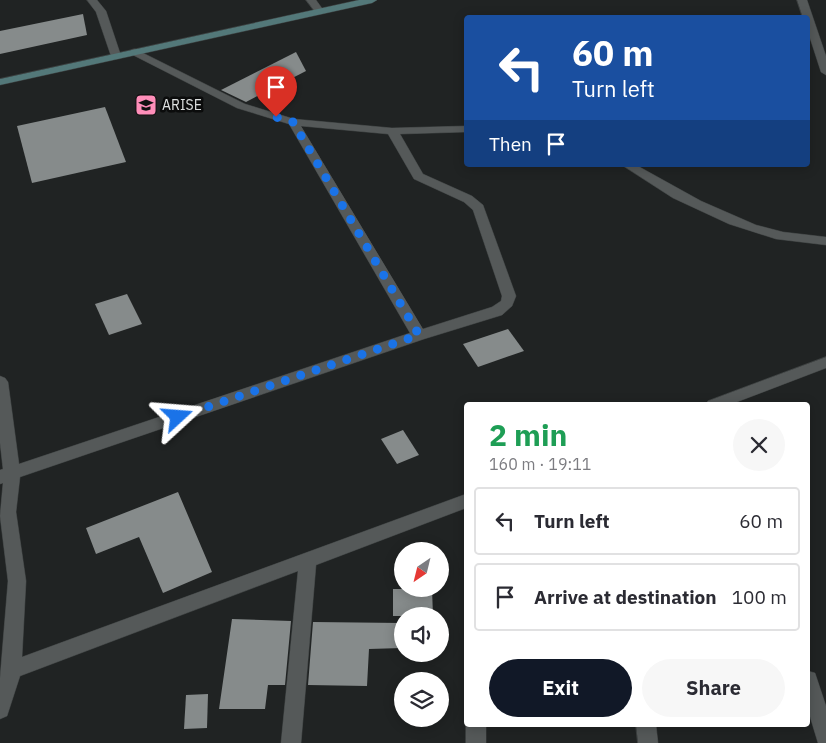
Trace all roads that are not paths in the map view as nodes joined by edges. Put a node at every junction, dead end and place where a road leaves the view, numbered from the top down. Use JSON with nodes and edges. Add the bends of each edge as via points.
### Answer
{"nodes":[{"id":1,"x":92,"y":0,"type":"edge"},
{"id":2,"x":310,"y":0,"type":"edge"},
{"id":3,"x":372,"y":0,"type":"edge"},
{"id":4,"x":802,"y":0,"type":"edge"},
{"id":5,"x":319,"y":11,"type":"junction"},
{"id":6,"x":807,"y":15,"type":"edge"},
{"id":7,"x":810,"y":24,"type":"edge"},
{"id":8,"x":136,"y":52,"type":"junction"},
{"id":9,"x":116,"y":56,"type":"junction"},
{"id":10,"x":826,"y":72,"type":"edge"},
{"id":11,"x":0,"y":82,"type":"edge"},
{"id":12,"x":293,"y":122,"type":"junction"},
{"id":13,"x":464,"y":129,"type":"edge"},
{"id":14,"x":392,"y":131,"type":"junction"},
{"id":15,"x":631,"y":167,"type":"edge"},
{"id":16,"x":826,"y":240,"type":"edge"},
{"id":17,"x":419,"y":335,"type":"junction"},
{"id":18,"x":826,"y":362,"type":"edge"},
{"id":19,"x":0,"y":382,"type":"edge"},
{"id":20,"x":721,"y":402,"type":"edge"},
{"id":21,"x":6,"y":475,"type":"edge"},
{"id":22,"x":464,"y":502,"type":"edge"},
{"id":23,"x":308,"y":560,"type":"junction"},
{"id":24,"x":12,"y":670,"type":"junction"},
{"id":25,"x":810,"y":686,"type":"edge"},
{"id":26,"x":0,"y":709,"type":"edge"},
{"id":27,"x":476,"y":727,"type":"edge"},
{"id":28,"x":646,"y":727,"type":"edge"},
{"id":29,"x":826,"y":738,"type":"edge"},
{"id":30,"x":291,"y":743,"type":"edge"},
{"id":31,"x":476,"y":743,"type":"edge"},
{"id":32,"x":648,"y":743,"type":"edge"}],
"edges":[{"from":1,"to":9,"type":"street","via":[[102,11]]},
{"from":2,"to":5,"type":"street"},
{"from":3,"to":5,"type":"street"},
{"from":4,"to":6,"type":"street"},
{"from":5,"to":8,"type":"street"},
{"from":7,"to":10,"type":"street"},
{"from":8,"to":9,"type":"street"},
{"from":8,"to":12,"type":"street","via":[[241,106]]},
{"from":9,"to":11,"type":"street"},
{"from":12,"to":14,"type":"street"},
{"from":12,"to":17,"type":"street"},
{"from":13,"to":14,"type":"street"},
{"from":14,"to":17,"type":"street","via":[[418,176],[468,199],[479,208],[508,296],[507,303],[497,311]]},
{"from":15,"to":16,"type":"street","via":[[692,202],[751,227],[776,234]]},
{"from":17,"to":21,"type":"street"},
{"from":18,"to":20,"type":"street"},
{"from":19,"to":21,"type":"street"},
{"from":21,"to":24,"type":"street","via":[[17,581]]},
{"from":22,"to":23,"type":"street"},
{"from":23,"to":24,"type":"street"},
{"from":23,"to":30,"type":"street"},
{"from":24,"to":26,"type":"street"},
{"from":25,"to":29,"type":"street"},
{"from":27,"to":31,"type":"street"},
{"from":28,"to":32,"type":"street"}]}
